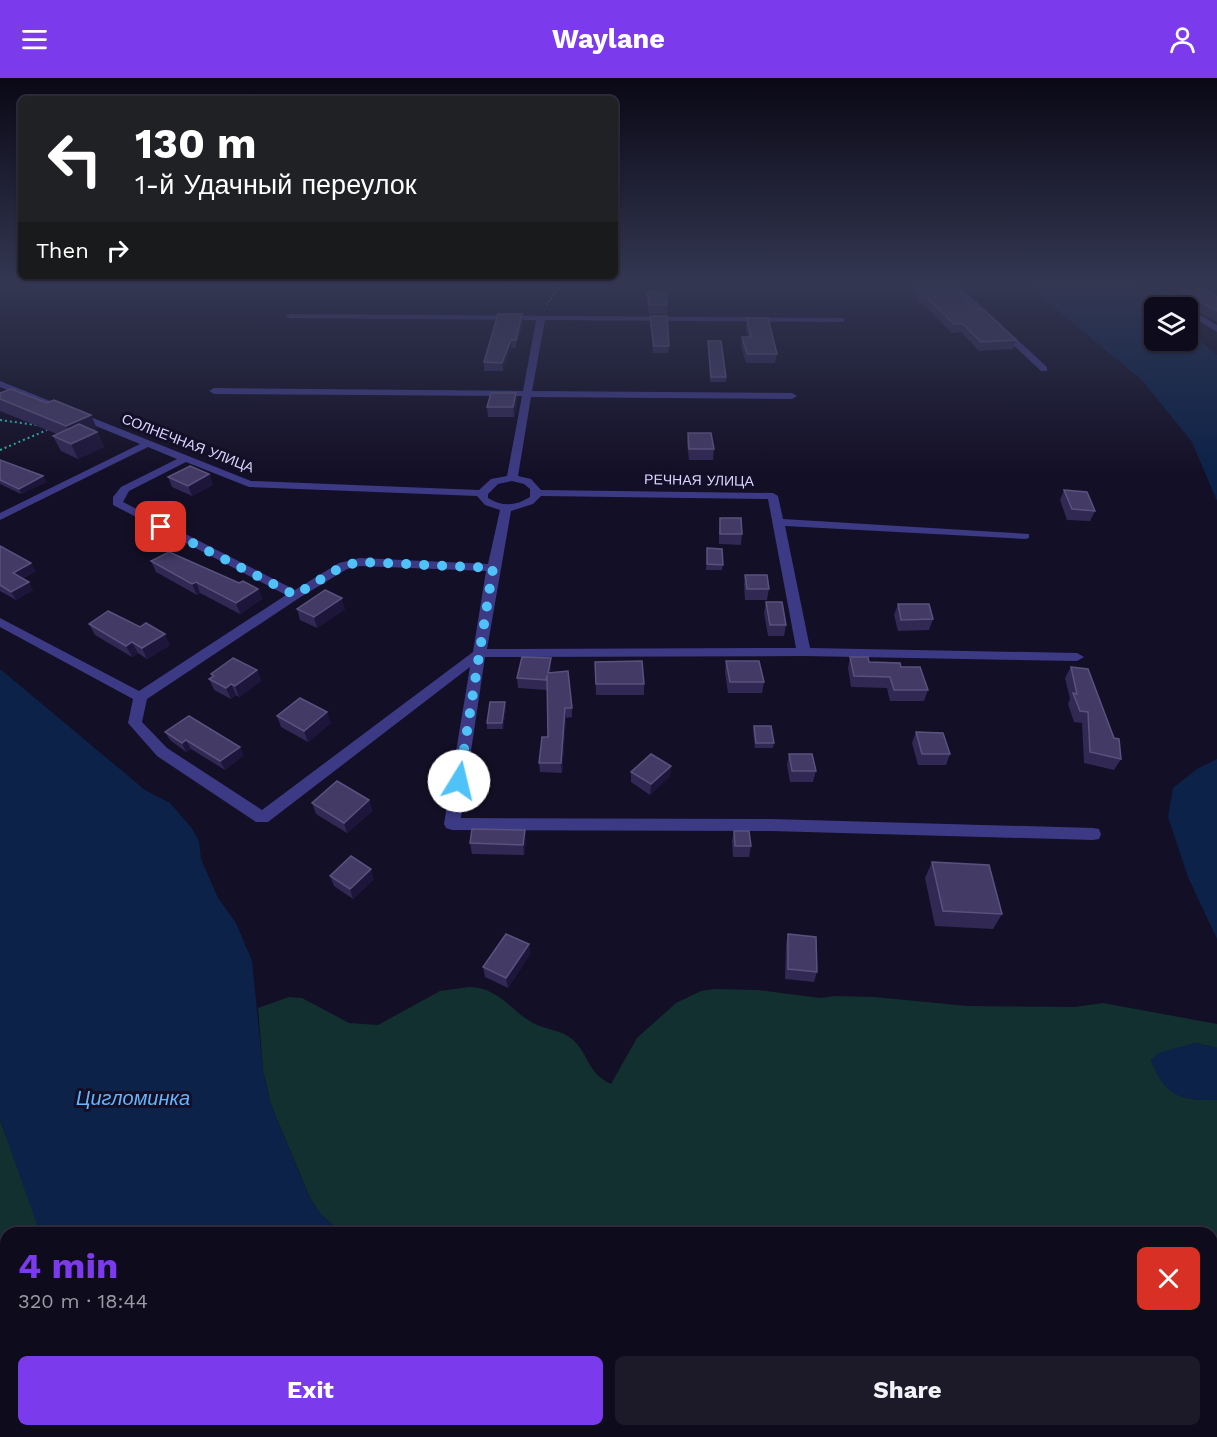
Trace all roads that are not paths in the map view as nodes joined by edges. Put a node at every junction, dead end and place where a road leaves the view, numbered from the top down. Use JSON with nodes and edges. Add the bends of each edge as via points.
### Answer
{"nodes":[{"id":1,"x":536,"y":346,"type":"edge"},
{"id":2,"x":1020,"y":346,"type":"edge"},
{"id":3,"x":1044,"y":369,"type":"dead end"},
{"id":4,"x":0,"y":384,"type":"edge"},
{"id":5,"x":214,"y":391,"type":"dead end"},
{"id":6,"x":23,"y":393,"type":"junction"},
{"id":7,"x":528,"y":394,"type":"junction"},
{"id":8,"x":792,"y":396,"type":"dead end"},
{"id":9,"x":8,"y":400,"type":"edge"},
{"id":10,"x":149,"y":443,"type":"junction"},
{"id":11,"x":185,"y":459,"type":"junction"},
{"id":12,"x":512,"y":478,"type":"junction"},
{"id":13,"x":482,"y":493,"type":"junction"},
{"id":14,"x":537,"y":493,"type":"junction"},
{"id":15,"x":506,"y":508,"type":"junction"},
{"id":16,"x":0,"y":517,"type":"edge"},
{"id":17,"x":777,"y":522,"type":"junction"},
{"id":18,"x":1025,"y":536,"type":"dead end"},
{"id":19,"x":493,"y":568,"type":"junction"},
{"id":20,"x":295,"y":595,"type":"junction"},
{"id":21,"x":0,"y":622,"type":"edge"},
{"id":22,"x":804,"y":652,"type":"junction"},
{"id":23,"x":480,"y":653,"type":"junction"},
{"id":24,"x":1077,"y":657,"type":"dead end"},
{"id":25,"x":140,"y":697,"type":"junction"},
{"id":26,"x":1093,"y":834,"type":"dead end"}],
"edges":[{"from":1,"to":7,"type":"street"},
{"from":2,"to":3,"type":"street"},
{"from":4,"to":6,"type":"street","name":"СОЛНЕЧНАЯ УЛИЦА"},
{"from":5,"to":7,"type":"street"},
{"from":6,"to":9,"type":"street"},
{"from":6,"to":10,"type":"street","name":"СОЛНЕЧНАЯ УЛИЦА"},
{"from":7,"to":8,"type":"street"},
{"from":7,"to":12,"type":"street"},
{"from":10,"to":11,"type":"street","name":"СОЛНЕЧНАЯ УЛИЦА"},
{"from":10,"to":16,"type":"street"},
{"from":11,"to":13,"type":"street","name":"СОЛНЕЧНАЯ УЛИЦА","via":[[236,480],[263,486]]},
{"from":11,"to":20,"type":"street","via":[[125,489],[117,496],[117,503]]},
{"from":12,"to":13,"type":"street","via":[[495,481]]},
{"from":12,"to":14,"type":"street","via":[[533,484]]},
{"from":13,"to":15,"type":"street","via":[[488,503]]},
{"from":14,"to":15,"type":"street","via":[[530,502]]},
{"from":14,"to":17,"type":"street","name":"РЕЧНАЯ УЛИЦА","via":[[773,496]]},
{"from":15,"to":19,"type":"street"},
{"from":17,"to":18,"type":"street"},
{"from":17,"to":22,"type":"street","name":"РЕЧНАЯ УЛИЦА"},
{"from":19,"to":20,"type":"street","via":[[360,562],[343,566]]},
{"from":19,"to":23,"type":"street"},
{"from":20,"to":25,"type":"street"},
{"from":21,"to":25,"type":"street"},
{"from":22,"to":23,"type":"street"},
{"from":22,"to":24,"type":"street"},
{"from":23,"to":25,"type":"street","via":[[262,818],[162,752],[135,723]]},
{"from":23,"to":26,"type":"street","via":[[452,824],[771,825]]}]}
